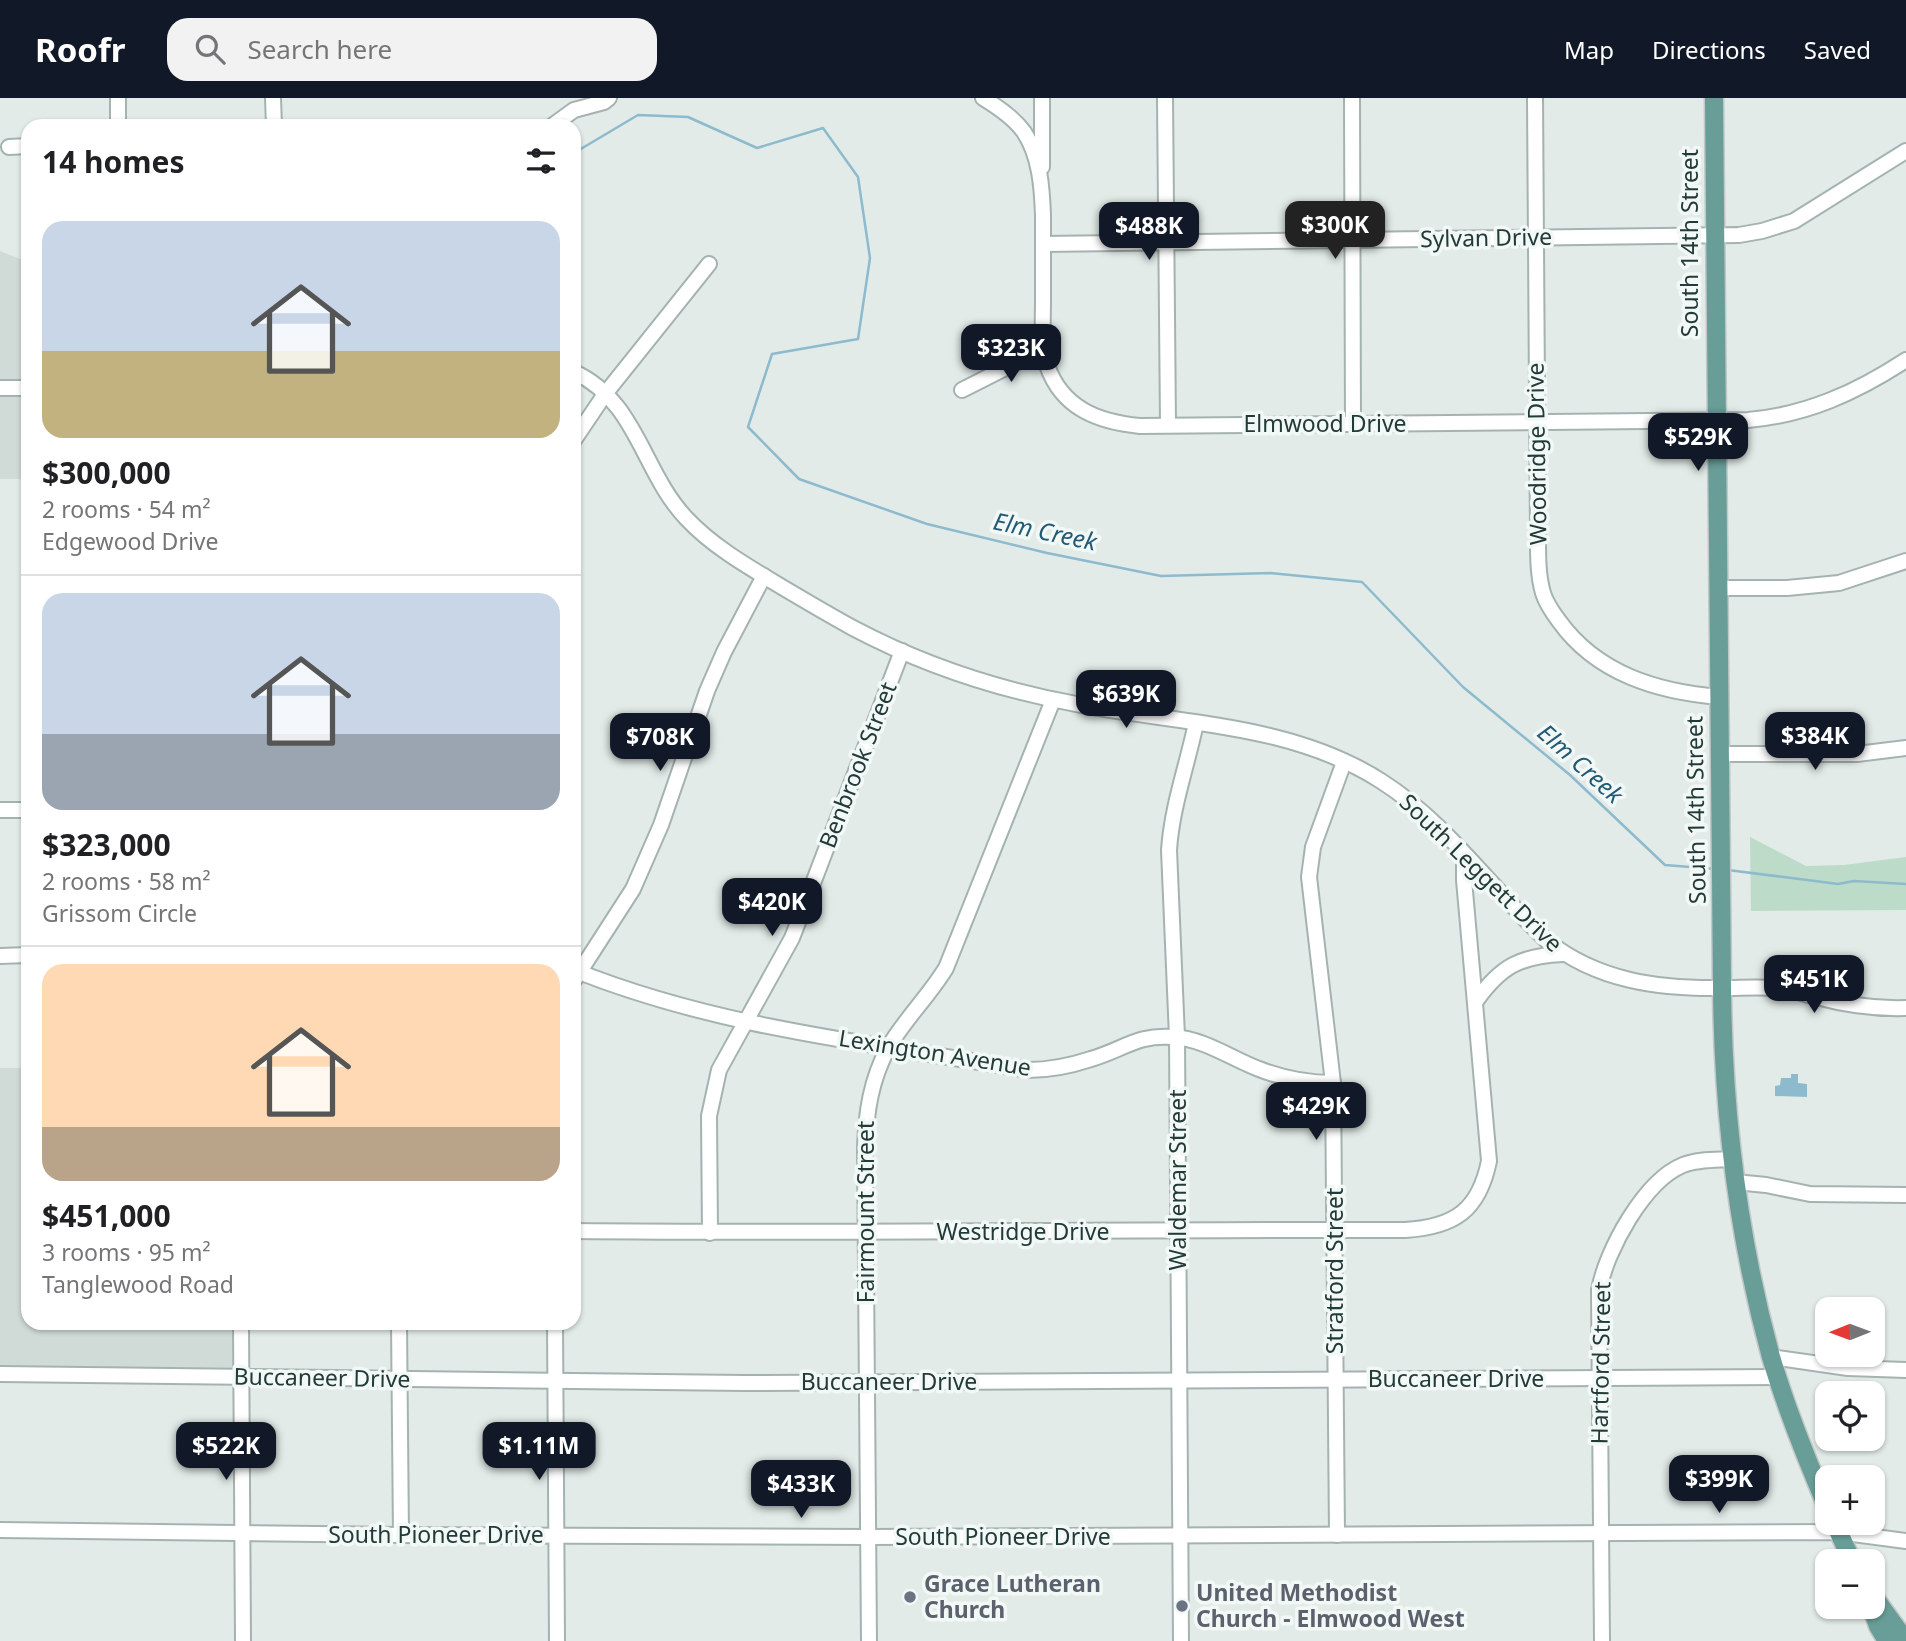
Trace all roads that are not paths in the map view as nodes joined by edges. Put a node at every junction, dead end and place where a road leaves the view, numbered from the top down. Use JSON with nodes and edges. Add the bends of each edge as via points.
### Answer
{"nodes":[{"id":1,"x":118,"y":98,"type":"edge"},
{"id":2,"x":274,"y":98,"type":"edge"},
{"id":3,"x":609,"y":98,"type":"edge"},
{"id":4,"x":983,"y":98,"type":"edge"},
{"id":5,"x":1042,"y":98,"type":"edge"},
{"id":6,"x":1165,"y":98,"type":"edge"},
{"id":7,"x":1352,"y":98,"type":"edge"},
{"id":8,"x":1535,"y":98,"type":"edge"},
{"id":9,"x":1714,"y":98,"type":"edge"},
{"id":10,"x":118,"y":119,"type":"edge"},
{"id":11,"x":274,"y":119,"type":"edge"},
{"id":12,"x":562,"y":119,"type":"edge"},
{"id":13,"x":21,"y":146,"type":"edge"},
{"id":14,"x":9,"y":147,"type":"dead end"},
{"id":15,"x":1906,"y":151,"type":"edge"},
{"id":16,"x":1042,"y":187,"type":"junction"},
{"id":17,"x":1715,"y":235,"type":"junction"},
{"id":18,"x":1535,"y":237,"type":"junction"},
{"id":19,"x":1353,"y":240,"type":"junction"},
{"id":20,"x":1166,"y":242,"type":"junction"},
{"id":21,"x":1043,"y":244,"type":"junction"},
{"id":22,"x":709,"y":264,"type":"dead end"},
{"id":23,"x":1045,"y":348,"type":"junction"},
{"id":24,"x":1906,"y":360,"type":"edge"},
{"id":25,"x":581,"y":375,"type":"edge"},
{"id":26,"x":0,"y":388,"type":"edge"},
{"id":27,"x":21,"y":388,"type":"edge"},
{"id":28,"x":962,"y":390,"type":"dead end"},
{"id":29,"x":605,"y":394,"type":"junction"},
{"id":30,"x":1717,"y":421,"type":"junction"},
{"id":31,"x":1537,"y":422,"type":"junction"},
{"id":32,"x":1353,"y":423,"type":"junction"},
{"id":33,"x":1168,"y":425,"type":"junction"},
{"id":34,"x":581,"y":430,"type":"edge"},
{"id":35,"x":1906,"y":561,"type":"edge"},
{"id":36,"x":764,"y":576,"type":"junction"},
{"id":37,"x":1719,"y":588,"type":"junction"},
{"id":38,"x":902,"y":651,"type":"junction"},
{"id":39,"x":1720,"y":697,"type":"junction"},
{"id":40,"x":1053,"y":700,"type":"junction"},
{"id":41,"x":1196,"y":723,"type":"junction"},
{"id":42,"x":1906,"y":748,"type":"edge"},
{"id":43,"x":1721,"y":754,"type":"junction"},
{"id":44,"x":1343,"y":762,"type":"junction"},
{"id":45,"x":0,"y":810,"type":"edge"},
{"id":46,"x":21,"y":810,"type":"edge"},
{"id":47,"x":1464,"y":854,"type":"junction"},
{"id":48,"x":1563,"y":954,"type":"junction"},
{"id":49,"x":21,"y":955,"type":"edge"},
{"id":50,"x":0,"y":956,"type":"edge"},
{"id":51,"x":581,"y":967,"type":"edge"},
{"id":52,"x":581,"y":976,"type":"edge"},
{"id":53,"x":1722,"y":988,"type":"junction"},
{"id":54,"x":1476,"y":1001,"type":"junction"},
{"id":55,"x":1906,"y":1008,"type":"edge"},
{"id":56,"x":746,"y":1020,"type":"junction"},
{"id":57,"x":1177,"y":1037,"type":"junction"},
{"id":58,"x":889,"y":1047,"type":"junction"},
{"id":59,"x":1333,"y":1083,"type":"junction"},
{"id":60,"x":1732,"y":1159,"type":"junction"},
{"id":61,"x":1735,"y":1182,"type":"junction"},
{"id":62,"x":1906,"y":1195,"type":"edge"},
{"id":63,"x":1335,"y":1229,"type":"junction"},
{"id":64,"x":581,"y":1231,"type":"edge"},
{"id":65,"x":1178,"y":1231,"type":"junction"},
{"id":66,"x":710,"y":1233,"type":"junction"},
{"id":67,"x":866,"y":1234,"type":"junction"},
{"id":68,"x":241,"y":1330,"type":"edge"},
{"id":69,"x":399,"y":1330,"type":"edge"},
{"id":70,"x":555,"y":1330,"type":"edge"},
{"id":71,"x":1772,"y":1357,"type":"junction"},
{"id":72,"x":1906,"y":1370,"type":"edge"},
{"id":73,"x":0,"y":1374,"type":"edge"},
{"id":74,"x":242,"y":1376,"type":"junction"},
{"id":75,"x":1778,"y":1377,"type":"junction"},
{"id":76,"x":1599,"y":1378,"type":"junction"},
{"id":77,"x":399,"y":1380,"type":"junction"},
{"id":78,"x":1180,"y":1380,"type":"junction"},
{"id":79,"x":1336,"y":1380,"type":"junction"},
{"id":80,"x":555,"y":1381,"type":"junction"},
{"id":81,"x":867,"y":1382,"type":"junction"},
{"id":82,"x":1815,"y":1478,"type":"edge"},
{"id":83,"x":1815,"y":1528,"type":"edge"},
{"id":84,"x":0,"y":1530,"type":"edge"},
{"id":85,"x":244,"y":1534,"type":"junction"},
{"id":86,"x":1601,"y":1534,"type":"junction"},
{"id":87,"x":401,"y":1535,"type":"junction"},
{"id":88,"x":1337,"y":1535,"type":"junction"},
{"id":89,"x":1876,"y":1535,"type":"edge"},
{"id":90,"x":557,"y":1536,"type":"junction"},
{"id":91,"x":1180,"y":1536,"type":"junction"},
{"id":92,"x":868,"y":1537,"type":"junction"},
{"id":93,"x":1906,"y":1541,"type":"edge"},
{"id":94,"x":1881,"y":1619,"type":"edge"},
{"id":95,"x":1892,"y":1633,"type":"edge"},
{"id":96,"x":243,"y":1641,"type":"edge"},
{"id":97,"x":557,"y":1641,"type":"edge"},
{"id":98,"x":869,"y":1641,"type":"edge"},
{"id":99,"x":1181,"y":1641,"type":"edge"},
{"id":100,"x":1602,"y":1641,"type":"edge"}],
"edges":[{"from":1,"to":10,"type":"street"},
{"from":2,"to":11,"type":"street"},
{"from":3,"to":12,"type":"street"},
{"from":4,"to":16,"type":"street","name":"Elmwood Drive","via":[[1024,133]]},
{"from":5,"to":16,"type":"street"},
{"from":6,"to":20,"type":"street"},
{"from":7,"to":19,"type":"street"},
{"from":8,"to":18,"type":"street","name":"Woodridge Drive"},
{"from":9,"to":17,"type":"main road","name":"South 14th Street"},
{"from":13,"to":14,"type":"street"},
{"from":15,"to":17,"type":"street","name":"Sylvan Drive","via":[[1794,221],[1762,231]]},
{"from":16,"to":21,"type":"street","name":"Elmwood Drive"},
{"from":17,"to":18,"type":"street","name":"Sylvan Drive"},
{"from":17,"to":30,"type":"main road","name":"South 14th Street"},
{"from":18,"to":19,"type":"street","name":"Sylvan Drive"},
{"from":18,"to":31,"type":"street","name":"Woodridge Drive"},
{"from":19,"to":20,"type":"street","name":"Sylvan Drive"},
{"from":19,"to":32,"type":"street"},
{"from":20,"to":21,"type":"street","name":"Sylvan Drive"},
{"from":20,"to":33,"type":"street"},
{"from":21,"to":23,"type":"street","name":"Elmwood Drive"},
{"from":22,"to":29,"type":"street"},
{"from":23,"to":28,"type":"street"},
{"from":23,"to":33,"type":"street","name":"Elmwood Drive","via":[[1059,388],[1078,408],[1119,424]]},
{"from":24,"to":30,"type":"street","name":"Elmwood Drive","via":[[1878,379],[1820,405],[1782,416]]},
{"from":25,"to":29,"type":"street","name":"South Leggett Drive"},
{"from":26,"to":27,"type":"street"},
{"from":29,"to":34,"type":"street"},
{"from":29,"to":36,"type":"street","name":"South Leggett Drive","via":[[632,426],[651,468],[684,515],[706,538]]},
{"from":30,"to":31,"type":"street","name":"Elmwood Drive"},
{"from":30,"to":37,"type":"main road","name":"South 14th Street"},
{"from":31,"to":32,"type":"street","name":"Elmwood Drive"},
{"from":31,"to":39,"type":"street","name":"Woodridge Drive","via":[[1539,570],[1543,594],[1554,614],[1577,644],[1615,671],[1661,689]]},
{"from":32,"to":33,"type":"street","name":"Elmwood Drive"},
{"from":35,"to":37,"type":"street","via":[[1839,583]]},
{"from":36,"to":38,"type":"street","name":"South Leggett Drive","via":[[854,629]]},
{"from":36,"to":51,"type":"street","via":[[707,691],[661,825],[633,889]]},
{"from":37,"to":39,"type":"main road","name":"South 14th Street"},
{"from":38,"to":40,"type":"street","name":"South Leggett Drive","via":[[992,684]]},
{"from":38,"to":56,"type":"street","name":"Benbrook Street","via":[[792,938]]},
{"from":39,"to":43,"type":"main road","name":"South 14th Street"},
{"from":40,"to":41,"type":"street","name":"South Leggett Drive"},
{"from":40,"to":58,"type":"street","name":"Fairmount Street","via":[[946,968]]},
{"from":41,"to":44,"type":"street","name":"South Leggett Drive","via":[[1279,737]]},
{"from":41,"to":57,"type":"street","name":"Waldemar Street","via":[[1169,850]]},
{"from":42,"to":43,"type":"street","via":[[1857,754]]},
{"from":43,"to":53,"type":"main road","name":"South 14th Street"},
{"from":44,"to":47,"type":"street","name":"South Leggett Drive","via":[[1410,801]]},
{"from":44,"to":59,"type":"street","name":"Stratford Street","via":[[1312,847],[1309,877]]},
{"from":45,"to":46,"type":"street"},
{"from":47,"to":48,"type":"street","name":"South Leggett Drive"},
{"from":47,"to":54,"type":"street"},
{"from":48,"to":53,"type":"street","name":"South Leggett Drive","via":[[1619,978],[1682,988]]},
{"from":48,"to":54,"type":"street","via":[[1534,957],[1506,968]]},
{"from":49,"to":50,"type":"street"},
{"from":52,"to":56,"type":"street","name":"Lexington Avenue"},
{"from":53,"to":55,"type":"street","name":"South Leggett Drive","via":[[1787,989],[1852,1006]]},
{"from":53,"to":60,"type":"main road","name":"South 14th Street"},
{"from":54,"to":63,"type":"street","name":"Westridge Drive","via":[[1489,1161],[1484,1184],[1468,1208],[1440,1225]]},
{"from":56,"to":58,"type":"street","name":"Lexington Avenue"},
{"from":56,"to":66,"type":"street","name":"Benbrook Street","via":[[719,1070],[709,1116]]},
{"from":57,"to":58,"type":"street","name":"Lexington Avenue","via":[[1140,1040],[1094,1059],[1043,1070]]},
{"from":57,"to":59,"type":"street","name":"Lexington Avenue","via":[[1259,1069]]},
{"from":57,"to":65,"type":"street","name":"Waldemar Street"},
{"from":58,"to":67,"type":"street","name":"Fairmount Street","via":[[867,1106]]},
{"from":59,"to":63,"type":"street","name":"Stratford Street"},
{"from":60,"to":61,"type":"main road","name":"South 14th Street"},
{"from":60,"to":76,"type":"street","name":"Hartford Street","via":[[1704,1160],[1668,1174],[1647,1195],[1614,1243],[1599,1290]]},
{"from":61,"to":62,"type":"street","via":[[1810,1194]]},
{"from":61,"to":71,"type":"main road","name":"South 14th Street","via":[[1750,1273]]},
{"from":63,"to":65,"type":"street","name":"Westridge Drive"},
{"from":63,"to":79,"type":"street","name":"Stratford Street"},
{"from":64,"to":66,"type":"street","name":"Westridge Drive"},
{"from":65,"to":67,"type":"street","name":"Westridge Drive"},
{"from":65,"to":78,"type":"street","name":"Waldemar Street"},
{"from":66,"to":67,"type":"street","name":"Westridge Drive"},
{"from":67,"to":81,"type":"street","name":"Fairmount Street"},
{"from":68,"to":74,"type":"street"},
{"from":69,"to":77,"type":"street"},
{"from":70,"to":80,"type":"street"},
{"from":71,"to":72,"type":"street","via":[[1848,1368]]},
{"from":71,"to":75,"type":"main road","name":"South 14th Street"},
{"from":73,"to":74,"type":"street","name":"Buccaneer Drive"},
{"from":74,"to":77,"type":"street","name":"Buccaneer Drive"},
{"from":74,"to":85,"type":"street"},
{"from":75,"to":76,"type":"street","name":"Buccaneer Drive"},
{"from":75,"to":82,"type":"main road","name":"South 14th Street"},
{"from":76,"to":79,"type":"street","name":"Buccaneer Drive"},
{"from":76,"to":86,"type":"street","name":"Hartford Street"},
{"from":77,"to":80,"type":"street","name":"Buccaneer Drive"},
{"from":77,"to":87,"type":"street"},
{"from":78,"to":79,"type":"street","name":"Buccaneer Drive"},
{"from":78,"to":81,"type":"street","name":"Buccaneer Drive"},
{"from":78,"to":91,"type":"street","name":"Waldemar Street"},
{"from":79,"to":88,"type":"street","name":"Stratford Street"},
{"from":80,"to":81,"type":"street","name":"Buccaneer Drive"},
{"from":80,"to":90,"type":"street"},
{"from":81,"to":92,"type":"street","name":"Fairmount Street"},
{"from":83,"to":86,"type":"street","name":"South Pioneer Drive"},
{"from":84,"to":85,"type":"street","name":"South Pioneer Drive"},
{"from":85,"to":87,"type":"street","name":"South Pioneer Drive"},
{"from":85,"to":96,"type":"street"},
{"from":86,"to":88,"type":"street","name":"South Pioneer Drive"},
{"from":86,"to":100,"type":"street","name":"Hartford Street"},
{"from":87,"to":90,"type":"street","name":"South Pioneer Drive"},
{"from":88,"to":91,"type":"street","name":"South Pioneer Drive"},
{"from":89,"to":93,"type":"street","name":"South Pioneer Drive"},
{"from":90,"to":92,"type":"street","name":"South Pioneer Drive"},
{"from":90,"to":97,"type":"street"},
{"from":91,"to":92,"type":"street","name":"South Pioneer Drive"},
{"from":91,"to":99,"type":"street","name":"Waldemar Street"},
{"from":92,"to":98,"type":"street","name":"Fairmount Street"},
{"from":94,"to":95,"type":"main road"}]}
